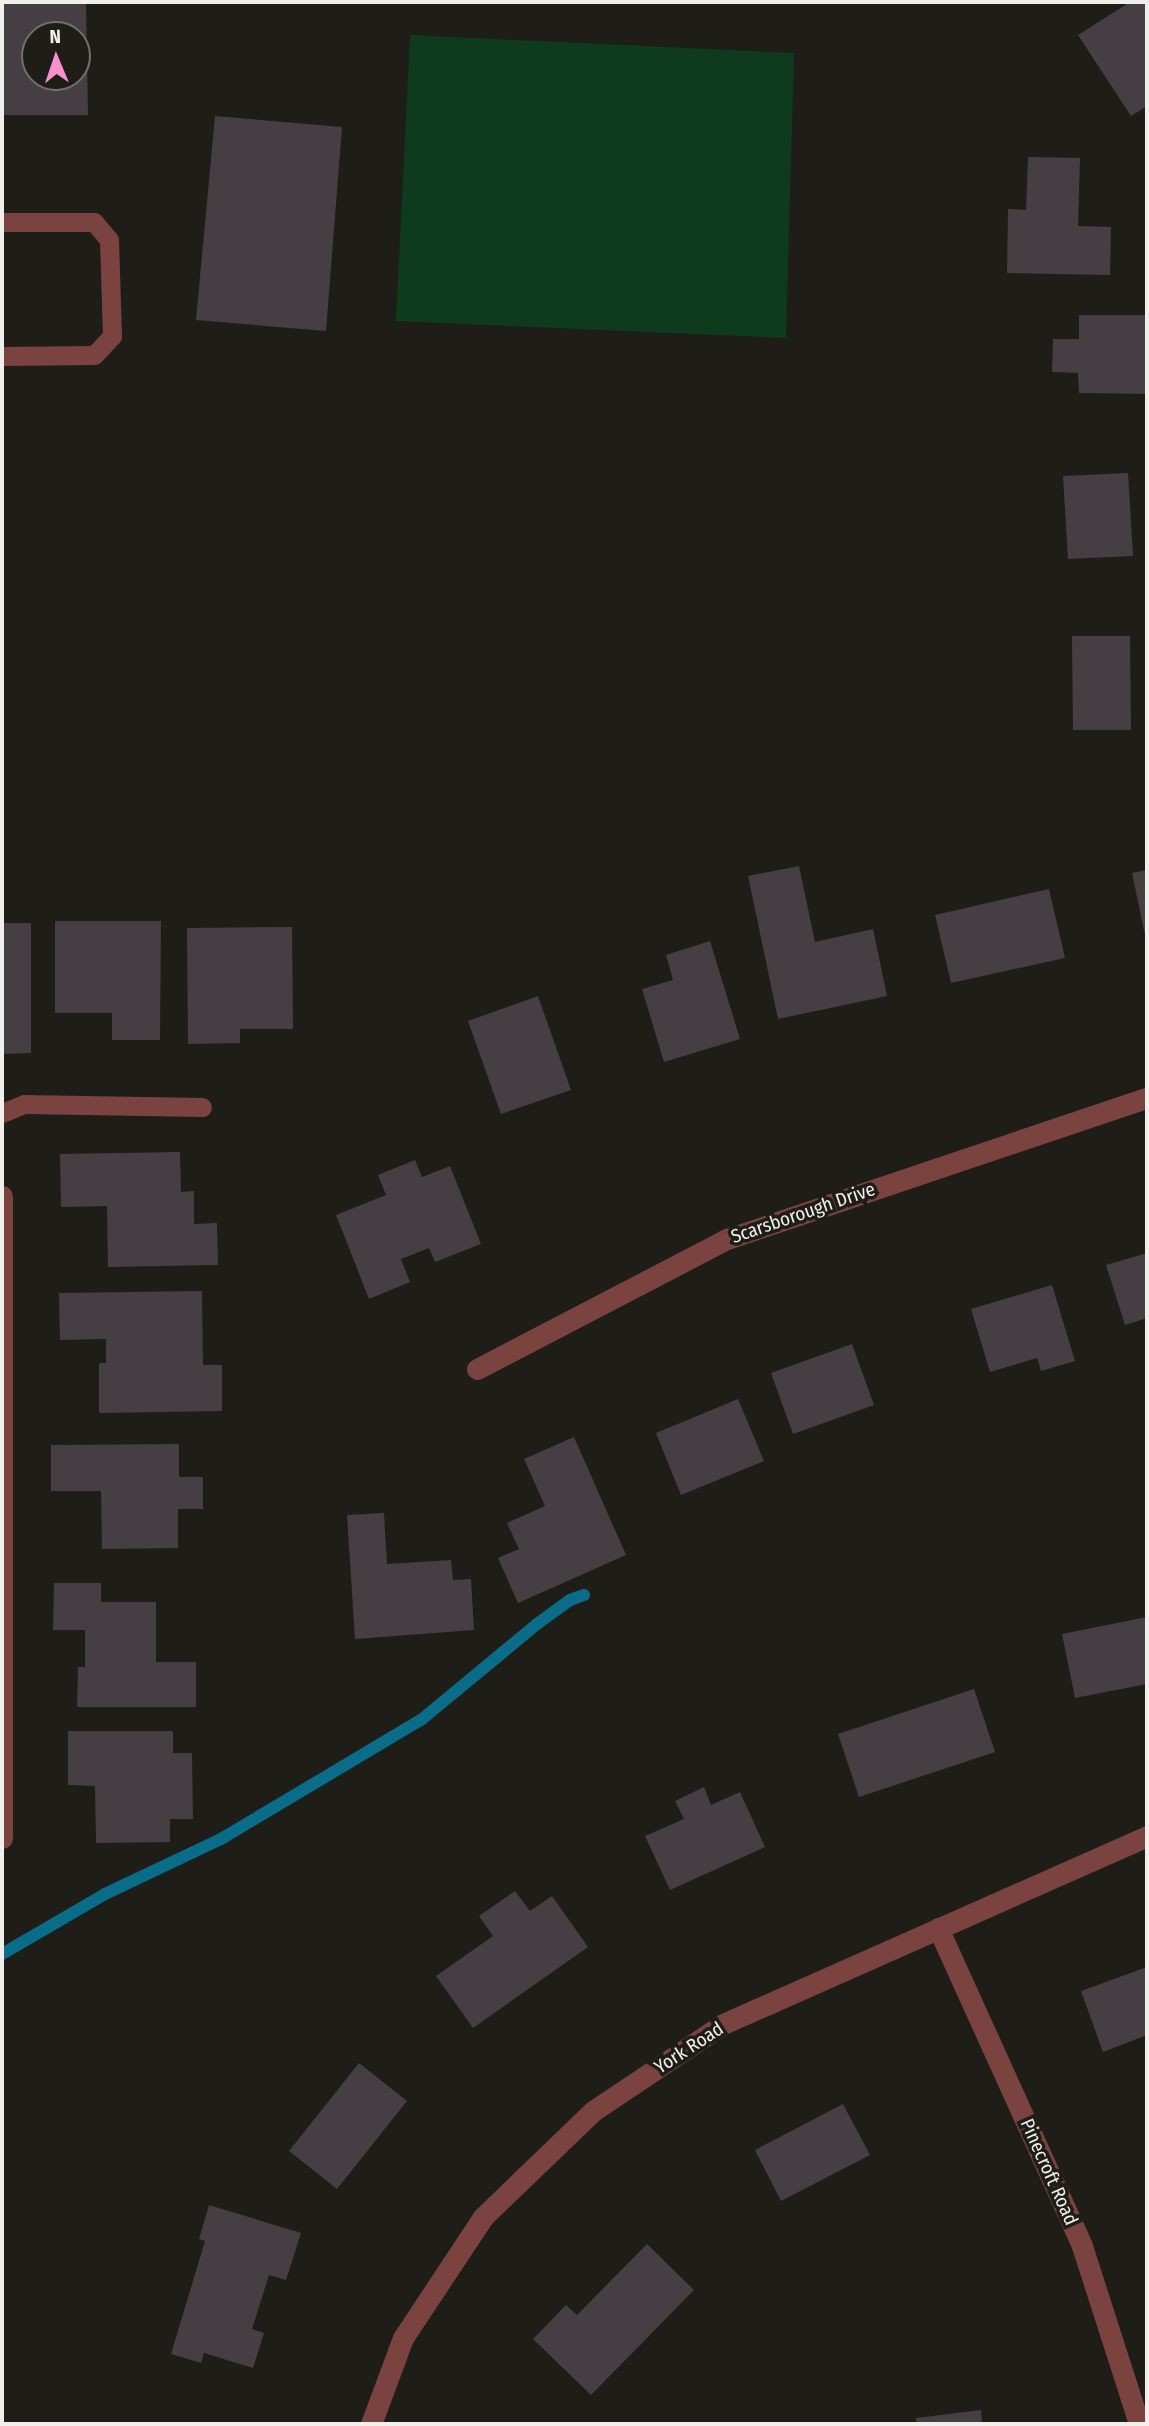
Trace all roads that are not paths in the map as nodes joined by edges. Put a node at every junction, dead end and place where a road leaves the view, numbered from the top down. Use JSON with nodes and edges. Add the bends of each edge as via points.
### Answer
{"nodes":[{"id":1,"x":2,"y":222,"type":"edge"},
{"id":2,"x":2,"y":356,"type":"edge"},
{"id":3,"x":1147,"y":1098,"type":"edge"},
{"id":4,"x":202,"y":1107,"type":"dead end"},
{"id":5,"x":2,"y":1113,"type":"edge"},
{"id":6,"x":2,"y":1196,"type":"edge"},
{"id":7,"x":477,"y":1369,"type":"dead end"},
{"id":8,"x":1147,"y":1836,"type":"edge"},
{"id":9,"x":2,"y":1838,"type":"edge"},
{"id":10,"x":939,"y":1928,"type":"junction"},
{"id":11,"x":371,"y":2424,"type":"edge"},
{"id":12,"x":1139,"y":2424,"type":"edge"}],
"edges":[{"from":1,"to":2,"type":"lane","via":[[94,222],[109,240],[112,336],[94,355]]},
{"from":3,"to":7,"type":"street","name":"Scarsborough Drive","via":[[727,1239]]},
{"from":4,"to":5,"type":"lane","via":[[24,1104]]},
{"from":6,"to":9,"type":"street"},
{"from":8,"to":10,"type":"street","name":"York Road"},
{"from":10,"to":11,"type":"street","name":"York Road","via":[[723,2024],[593,2111],[482,2217],[403,2338]]},
{"from":10,"to":12,"type":"street","name":"Pinecroft Road","via":[[1082,2246]]}]}
